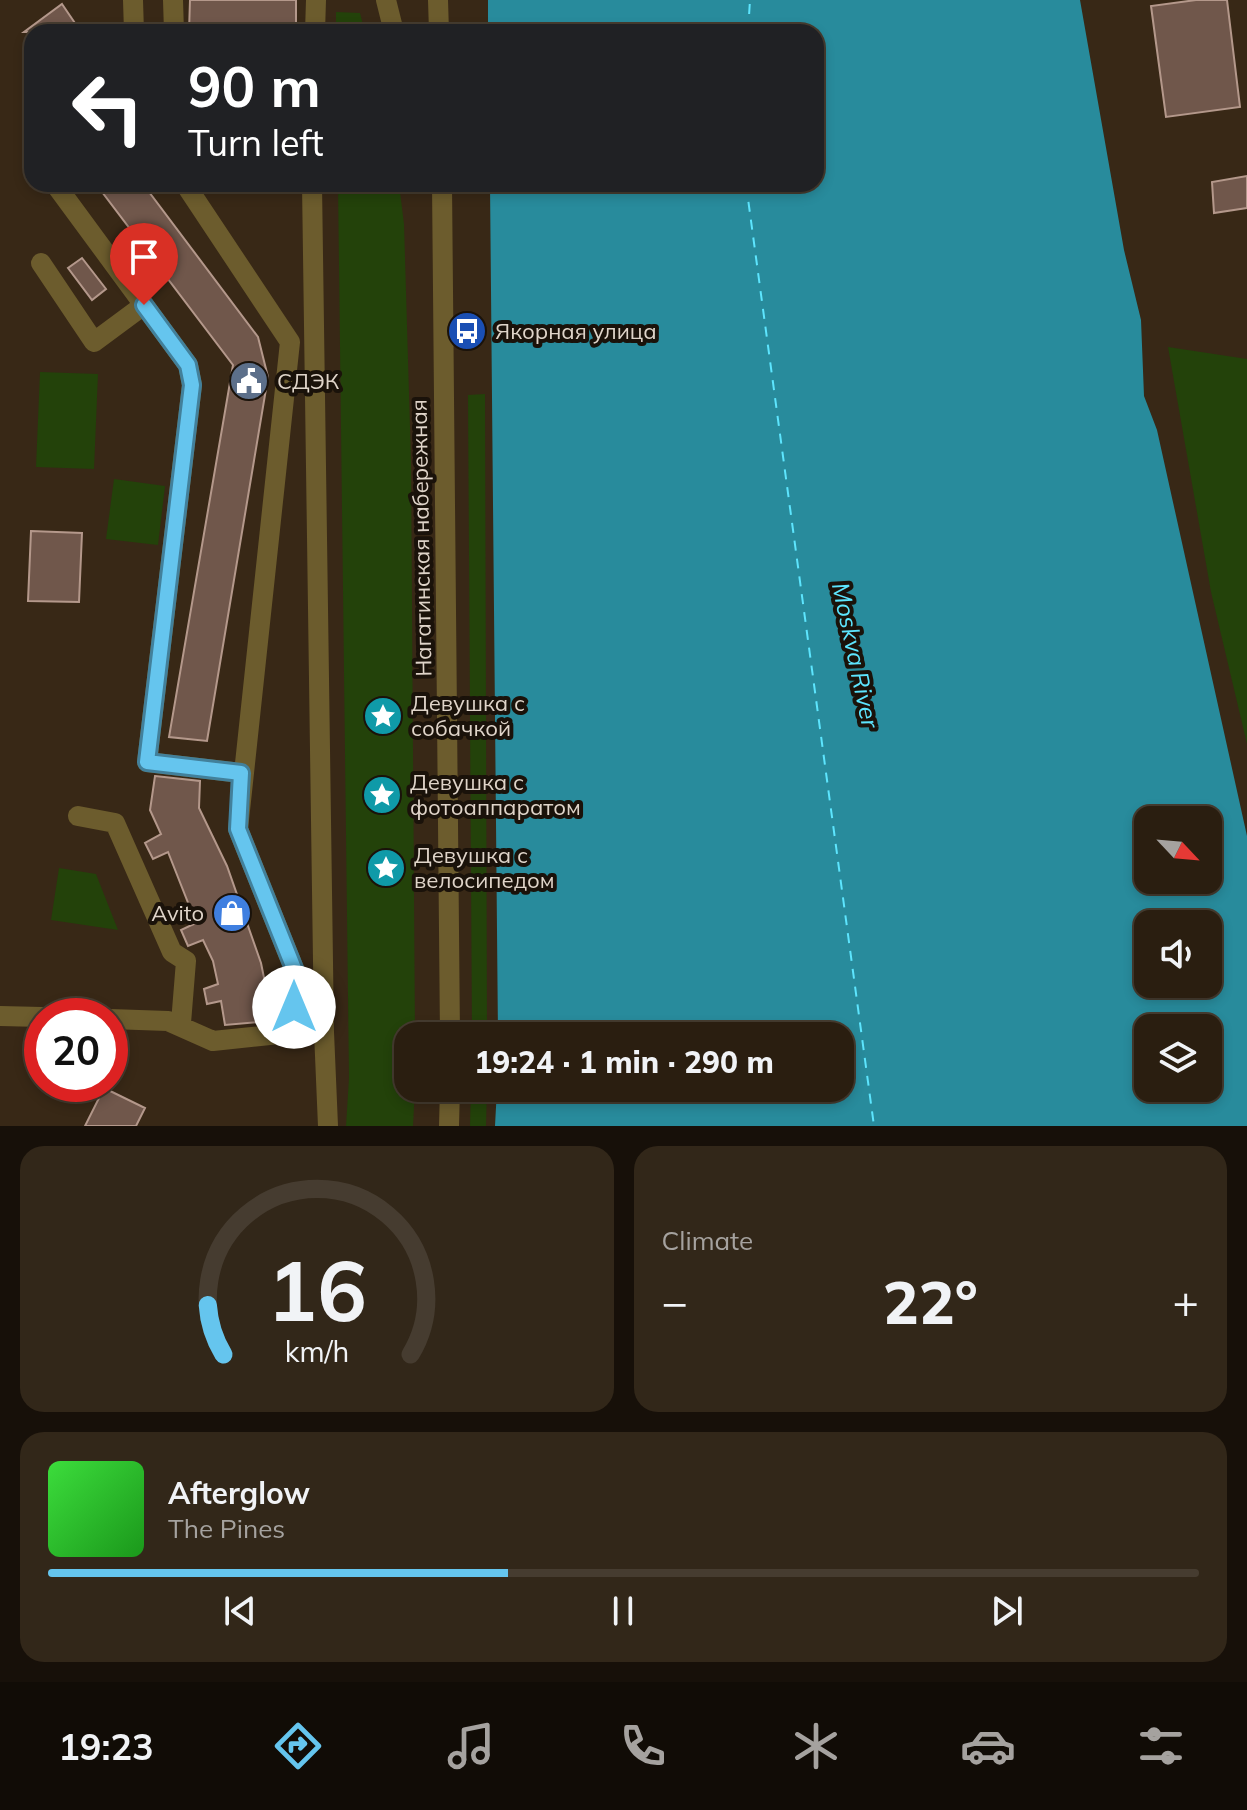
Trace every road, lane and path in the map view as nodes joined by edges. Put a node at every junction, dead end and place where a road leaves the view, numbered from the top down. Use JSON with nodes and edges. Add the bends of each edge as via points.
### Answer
{"nodes":[{"id":1,"x":133,"y":0,"type":"edge"},
{"id":2,"x":173,"y":0,"type":"edge"},
{"id":3,"x":316,"y":0,"type":"edge"},
{"id":4,"x":386,"y":0,"type":"edge"},
{"id":5,"x":438,"y":0,"type":"edge"},
{"id":6,"x":134,"y":24,"type":"edge"},
{"id":7,"x":174,"y":24,"type":"edge"},
{"id":8,"x":315,"y":24,"type":"edge"},
{"id":9,"x":392,"y":24,"type":"edge"},
{"id":10,"x":439,"y":24,"type":"edge"},
{"id":11,"x":61,"y":192,"type":"edge"},
{"id":12,"x":190,"y":192,"type":"edge"},
{"id":13,"x":312,"y":192,"type":"edge"},
{"id":14,"x":442,"y":192,"type":"edge"},
{"id":15,"x":41,"y":263,"type":"dead end"},
{"id":16,"x":144,"y":305,"type":"junction"},
{"id":17,"x":241,"y":773,"type":"junction"},
{"id":18,"x":78,"y":816,"type":"dead end"},
{"id":19,"x":0,"y":1016,"type":"edge"},
{"id":20,"x":24,"y":1017,"type":"edge"},
{"id":21,"x":128,"y":1020,"type":"edge"},
{"id":22,"x":450,"y":1022,"type":"edge"},
{"id":23,"x":181,"y":1023,"type":"junction"},
{"id":24,"x":324,"y":1032,"type":"junction"},
{"id":25,"x":289,"y":1033,"type":"junction"},
{"id":26,"x":450,"y":1102,"type":"edge"},
{"id":27,"x":328,"y":1126,"type":"edge"},
{"id":28,"x":449,"y":1126,"type":"edge"}],
"edges":[{"from":1,"to":6,"type":"street"},
{"from":2,"to":7,"type":"street"},
{"from":3,"to":8,"type":"street"},
{"from":4,"to":9,"type":"street"},
{"from":5,"to":10,"type":"street"},
{"from":11,"to":16,"type":"street"},
{"from":12,"to":17,"type":"street","via":[[290,342]]},
{"from":13,"to":24,"type":"street"},
{"from":14,"to":22,"type":"street","name":"Нагатинская набережная"},
{"from":15,"to":16,"type":"street","via":[[94,342]]},
{"from":16,"to":17,"type":"street","via":[[188,365],[192,385],[147,762]]},
{"from":17,"to":25,"type":"street","via":[[238,829],[299,981]]},
{"from":18,"to":23,"type":"street","via":[[115,823],[172,952],[186,961]]},
{"from":19,"to":20,"type":"street"},
{"from":21,"to":23,"type":"street"},
{"from":23,"to":25,"type":"street","via":[[213,1041]]},
{"from":24,"to":25,"type":"street"},
{"from":24,"to":27,"type":"street"},
{"from":26,"to":28,"type":"street"}]}
